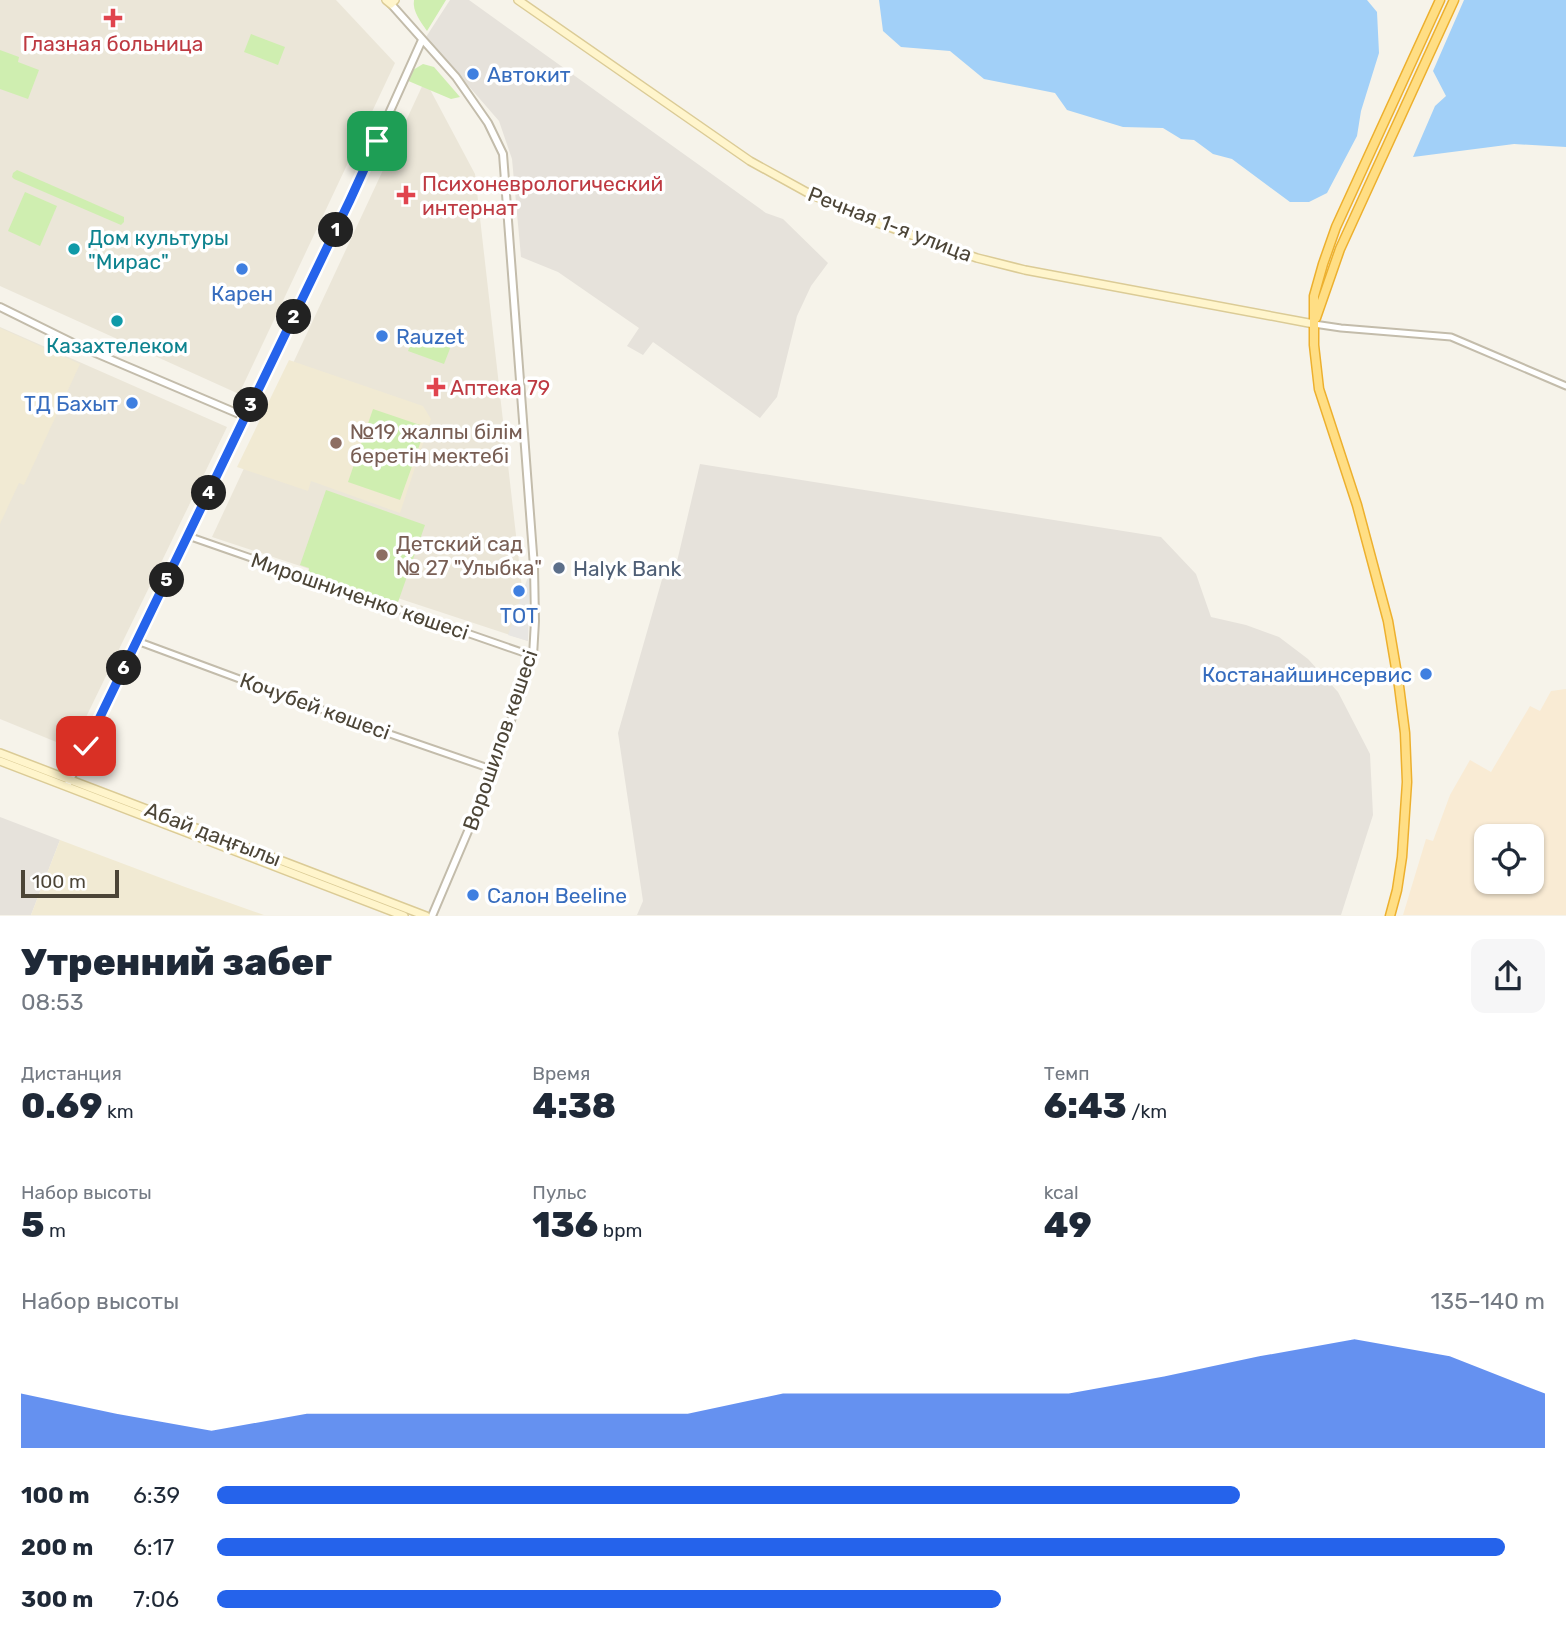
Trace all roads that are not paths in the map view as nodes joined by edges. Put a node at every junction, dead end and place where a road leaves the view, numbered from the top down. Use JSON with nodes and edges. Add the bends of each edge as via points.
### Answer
{"nodes":[{"id":1,"x":519,"y":0,"type":"edge"},
{"id":2,"x":1440,"y":0,"type":"edge"},
{"id":3,"x":1454,"y":0,"type":"edge"},
{"id":4,"x":391,"y":1,"type":"edge"},
{"id":5,"x":422,"y":40,"type":"junction"},
{"id":6,"x":0,"y":307,"type":"edge"},
{"id":7,"x":1314,"y":324,"type":"junction"},
{"id":8,"x":1566,"y":386,"type":"edge"},
{"id":9,"x":246,"y":417,"type":"junction"},
{"id":10,"x":188,"y":536,"type":"junction"},
{"id":11,"x":137,"y":642,"type":"junction"},
{"id":12,"x":533,"y":656,"type":"junction"},
{"id":13,"x":0,"y":753,"type":"edge"},
{"id":14,"x":0,"y":761,"type":"edge"},
{"id":15,"x":494,"y":769,"type":"junction"},
{"id":16,"x":68,"y":783,"type":"junction"},
{"id":17,"x":404,"y":915,"type":"edge"},
{"id":18,"x":426,"y":915,"type":"edge"},
{"id":19,"x":432,"y":915,"type":"edge"},
{"id":20,"x":1390,"y":915,"type":"edge"}],
"edges":[{"from":1,"to":7,"type":"main road","name":"Речная 1-я улица","via":[[750,161],[869,220],[1025,270]]},
{"from":2,"to":7,"type":"highway","via":[[1336,227],[1314,296]]},
{"from":3,"to":7,"type":"highway","via":[[1340,249]]},
{"from":4,"to":5,"type":"street","name":"Ворошилов көшесі"},
{"from":5,"to":9,"type":"street"},
{"from":5,"to":12,"type":"street","name":"Ворошилов көшесі","via":[[472,99],[503,153],[534,567]]},
{"from":6,"to":9,"type":"street"},
{"from":7,"to":8,"type":"street","via":[[1451,337]]},
{"from":7,"to":20,"type":"highway","via":[[1319,389],[1365,532],[1399,686],[1407,782],[1402,857]]},
{"from":9,"to":10,"type":"street"},
{"from":10,"to":11,"type":"street"},
{"from":10,"to":12,"type":"street","name":"Мирошниченко көшесі"},
{"from":11,"to":15,"type":"street","name":"Кочубей көшесі"},
{"from":11,"to":16,"type":"street"},
{"from":12,"to":15,"type":"street","name":"Ворошилов көшесі"},
{"from":13,"to":16,"type":"main road","name":"Абай даңғылы"},
{"from":14,"to":16,"type":"main road","name":"Абай даңғылы"},
{"from":15,"to":19,"type":"street","name":"Ворошилов көшесі"},
{"from":16,"to":17,"type":"main road","name":"Абай даңғылы"},
{"from":16,"to":18,"type":"main road","name":"Абай даңғылы"}]}
